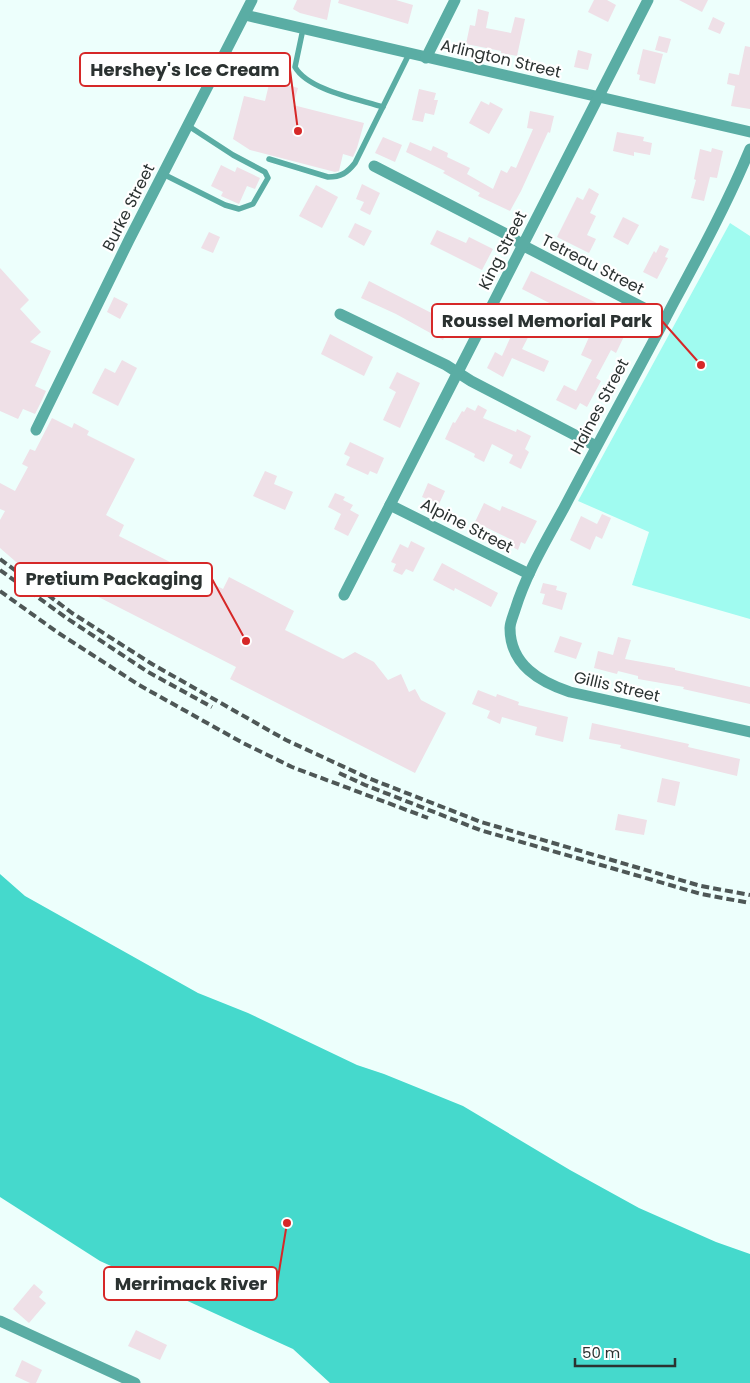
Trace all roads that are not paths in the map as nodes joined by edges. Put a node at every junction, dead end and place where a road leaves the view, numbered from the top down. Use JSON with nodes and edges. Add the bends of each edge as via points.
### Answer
{"nodes":[{"id":1,"x":252,"y":0,"type":"edge"},
{"id":2,"x":455,"y":0,"type":"edge"},
{"id":3,"x":648,"y":0,"type":"edge"},
{"id":4,"x":245,"y":15,"type":"junction"},
{"id":5,"x":304,"y":29,"type":"junction"},
{"id":6,"x":409,"y":54,"type":"junction"},
{"id":7,"x":426,"y":58,"type":"junction"},
{"id":8,"x":597,"y":97,"type":"junction"},
{"id":9,"x":383,"y":107,"type":"junction"},
{"id":10,"x":187,"y":125,"type":"junction"},
{"id":11,"x":750,"y":132,"type":"edge"},
{"id":12,"x":750,"y":150,"type":"edge"},
{"id":13,"x":269,"y":159,"type":"dead end"},
{"id":14,"x":374,"y":166,"type":"dead end"},
{"id":15,"x":163,"y":174,"type":"junction"},
{"id":16,"x":522,"y":246,"type":"junction"},
{"id":17,"x":340,"y":314,"type":"dead end"},
{"id":18,"x":665,"y":319,"type":"junction"},
{"id":19,"x":458,"y":373,"type":"junction"},
{"id":20,"x":36,"y":430,"type":"dead end"},
{"id":21,"x":596,"y":446,"type":"junction"},
{"id":22,"x":390,"y":505,"type":"junction"},
{"id":23,"x":529,"y":574,"type":"junction"},
{"id":24,"x":344,"y":595,"type":"dead end"},
{"id":25,"x":510,"y":628,"type":"joint"},
{"id":26,"x":750,"y":732,"type":"edge"},
{"id":27,"x":0,"y":1321,"type":"edge"},
{"id":28,"x":135,"y":1383,"type":"edge"}],
"edges":[{"from":1,"to":4,"type":"street","name":"Burke Street"},
{"from":2,"to":7,"type":"street"},
{"from":3,"to":8,"type":"street","name":"King Street"},
{"from":4,"to":5,"type":"street","name":"Arlington Street"},
{"from":4,"to":10,"type":"street","name":"Burke Street"},
{"from":5,"to":6,"type":"street","name":"Arlington Street"},
{"from":5,"to":9,"type":"lane","via":[[295,67],[298,72],[319,86]]},
{"from":6,"to":7,"type":"street","name":"Arlington Street"},
{"from":6,"to":9,"type":"lane"},
{"from":7,"to":8,"type":"street","name":"Arlington Street"},
{"from":8,"to":11,"type":"street","name":"Arlington Street"},
{"from":8,"to":16,"type":"street","name":"King Street"},
{"from":9,"to":13,"type":"lane","via":[[355,163],[343,174],[328,177]]},
{"from":10,"to":15,"type":"street","name":"Burke Street"},
{"from":10,"to":15,"type":"lane","via":[[265,172],[268,178],[253,204],[239,209]]},
{"from":12,"to":18,"type":"street","name":"Haines Street","via":[[718,220]]},
{"from":14,"to":16,"type":"street","name":"Tetreau Street","via":[[512,237]]},
{"from":15,"to":20,"type":"street","name":"Burke Street"},
{"from":16,"to":18,"type":"street","name":"Tetreau Street"},
{"from":16,"to":19,"type":"street","name":"King Street"},
{"from":17,"to":19,"type":"street"},
{"from":18,"to":21,"type":"street","name":"Haines Street"},
{"from":19,"to":21,"type":"street"},
{"from":19,"to":22,"type":"street","name":"King Street"},
{"from":21,"to":23,"type":"street","name":"Haines Street"},
{"from":22,"to":23,"type":"street","name":"Alpine Street"},
{"from":22,"to":24,"type":"street","name":"King Street"},
{"from":23,"to":25,"type":"street","name":"Haines Street"},
{"from":25,"to":26,"type":"street","name":"Gillis Street","via":[[518,658],[528,671],[555,687]]},
{"from":27,"to":28,"type":"street"}]}
